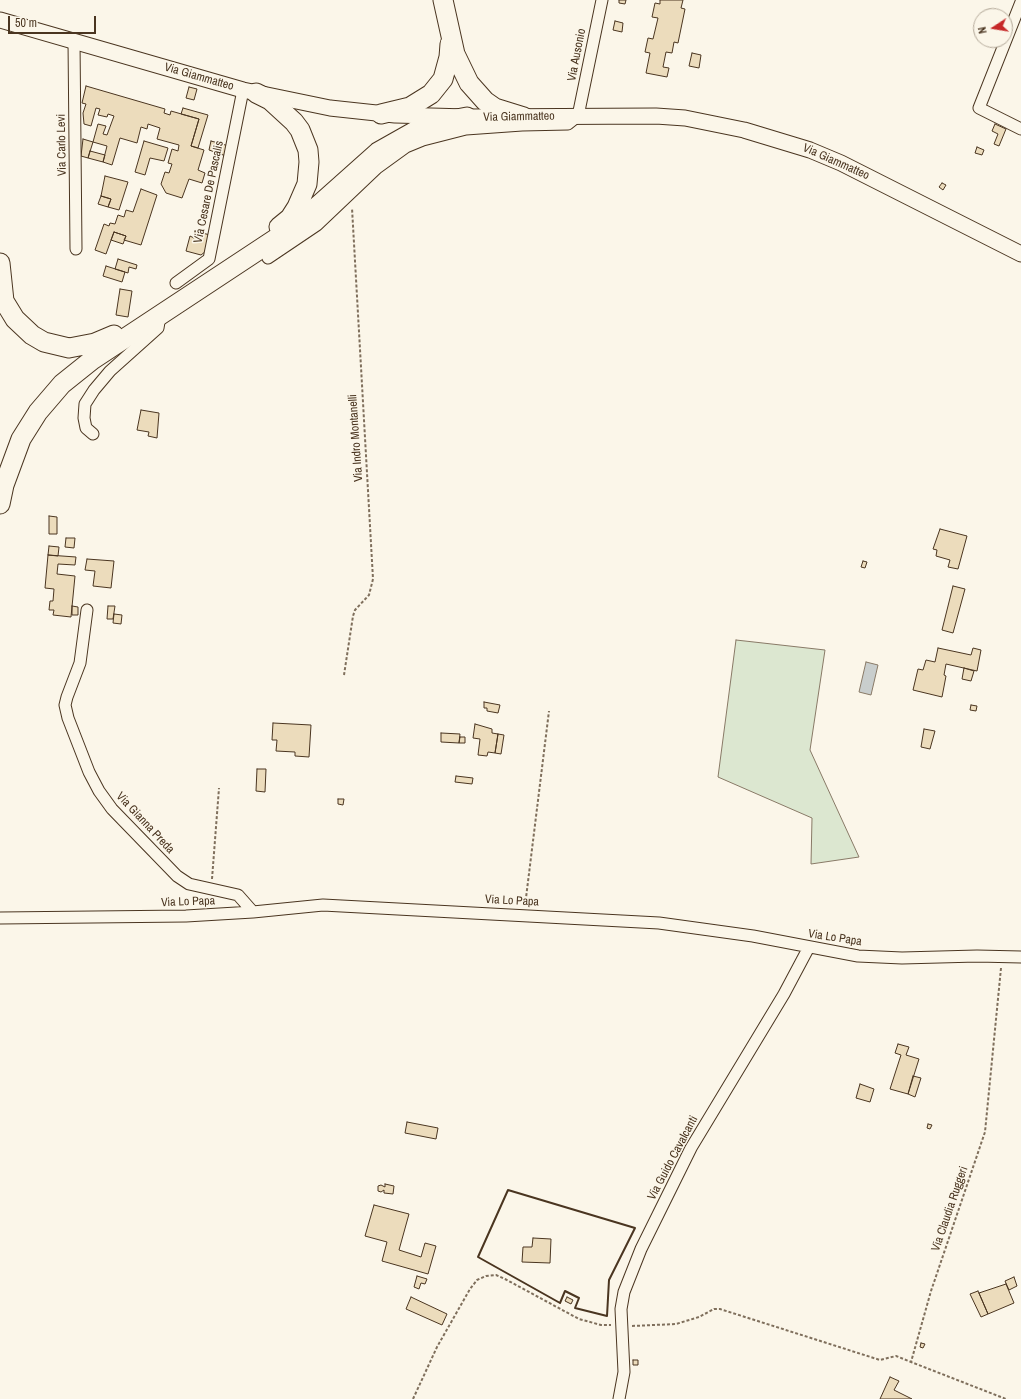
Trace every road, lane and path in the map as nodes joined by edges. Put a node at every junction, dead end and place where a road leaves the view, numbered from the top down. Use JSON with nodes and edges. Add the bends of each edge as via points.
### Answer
{"nodes":[{"id":1,"x":443,"y":0,"type":"edge"},
{"id":2,"x":602,"y":0,"type":"edge"},
{"id":3,"x":1021,"y":2,"type":"edge"},
{"id":4,"x":448,"y":19,"type":"junction"},
{"id":5,"x":0,"y":20,"type":"edge"},
{"id":6,"x":74,"y":41,"type":"junction"},
{"id":7,"x":250,"y":91,"type":"junction"},
{"id":8,"x":381,"y":114,"type":"junction"},
{"id":9,"x":578,"y":116,"type":"junction"},
{"id":10,"x":467,"y":117,"type":"junction"},
{"id":11,"x":524,"y":117,"type":"junction"},
{"id":12,"x":1021,"y":129,"type":"edge"},
{"id":13,"x":351,"y":193,"type":"junction"},
{"id":14,"x":76,"y":249,"type":"dead end"},
{"id":15,"x":1021,"y":254,"type":"edge"},
{"id":16,"x":268,"y":258,"type":"dead end"},
{"id":17,"x":0,"y":263,"type":"edge"},
{"id":18,"x":176,"y":283,"type":"dead end"},
{"id":19,"x":159,"y":321,"type":"junction"},
{"id":20,"x":93,"y":434,"type":"dead end"},
{"id":21,"x":0,"y":504,"type":"edge"},
{"id":22,"x":87,"y":610,"type":"dead end"},
{"id":23,"x":344,"y":675,"type":"dead end"},
{"id":24,"x":549,"y":712,"type":"dead end"},
{"id":25,"x":219,"y":788,"type":"dead end"},
{"id":26,"x":214,"y":890,"type":"junction"},
{"id":27,"x":253,"y":912,"type":"junction"},
{"id":28,"x":524,"y":915,"type":"junction"},
{"id":29,"x":0,"y":918,"type":"edge"},
{"id":30,"x":809,"y":948,"type":"junction"},
{"id":31,"x":1002,"y":957,"type":"junction"},
{"id":32,"x":1021,"y":957,"type":"edge"},
{"id":33,"x":622,"y":1325,"type":"junction"},
{"id":34,"x":911,"y":1362,"type":"junction"},
{"id":35,"x":413,"y":1399,"type":"edge"},
{"id":36,"x":619,"y":1399,"type":"edge"},
{"id":37,"x":1006,"y":1399,"type":"edge"}],
"edges":[{"from":1,"to":4,"type":"highway"},
{"from":2,"to":9,"type":"street","name":"Via Ausonio"},
{"from":3,"to":12,"type":"street","via":[[980,108]]},
{"from":4,"to":8,"type":"highway","via":[[449,57],[439,86],[422,102]]},
{"from":4,"to":11,"type":"highway","via":[[455,54],[469,83],[495,108]]},
{"from":5,"to":6,"type":"street","name":"Via Giammatteo"},
{"from":6,"to":7,"type":"street","name":"Via Giammatteo"},
{"from":6,"to":14,"type":"street","name":"Via Carlo Levi"},
{"from":7,"to":8,"type":"street","name":"Via Giammatteo","via":[[330,108]]},
{"from":7,"to":17,"type":"highway","via":[[270,100],[294,122],[304,139],[309,162],[308,184],[297,207],[290,218],[266,235],[118,333],[84,346],[69,348],[44,342],[15,319],[4,301]]},
{"from":7,"to":18,"type":"street","name":"Via Cesare De Pascalis","via":[[209,259]]},
{"from":8,"to":10,"type":"street","name":"Via Giammatteo"},
{"from":9,"to":11,"type":"street","name":"Via Giammatteo"},
{"from":9,"to":13,"type":"street","via":[[568,124],[466,129],[423,140],[392,156]]},
{"from":9,"to":15,"type":"street","name":"Via Giammatteo","via":[[685,118],[778,139],[841,163]]},
{"from":10,"to":11,"type":"street","name":"Via Giammatteo"},
{"from":10,"to":19,"type":"highway","via":[[431,125],[390,144],[366,162],[295,226]]},
{"from":13,"to":16,"type":"street","via":[[317,225]]},
{"from":13,"to":23,"type":"path","name":"Via Indro Montanelli","via":[[373,579],[369,595],[355,610],[353,616]]},
{"from":19,"to":20,"type":"street","via":[[110,371],[85,404],[86,428]]},
{"from":19,"to":21,"type":"highway","via":[[92,360],[50,396],[21,439],[4,485]]},
{"from":22,"to":26,"type":"street","name":"Via Gianna Preda","via":[[80,663],[65,705],[89,772],[112,809],[176,876],[189,884]]},
{"from":24,"to":28,"type":"path"},
{"from":25,"to":26,"type":"path","via":[[212,879]]},
{"from":26,"to":27,"type":"street","name":"Via Gianna Preda","via":[[238,895]]},
{"from":27,"to":28,"type":"street","name":"Via Lo Papa","via":[[323,905]]},
{"from":27,"to":29,"type":"street","name":"Via Lo Papa","via":[[186,916]]},
{"from":28,"to":30,"type":"street","name":"Via Lo Papa","via":[[659,923],[753,936]]},
{"from":30,"to":31,"type":"street","name":"Via Lo Papa","via":[[858,956]]},
{"from":30,"to":33,"type":"street","name":"Via Guido Cavalcanti","via":[[691,1148],[665,1199],[624,1292]]},
{"from":31,"to":32,"type":"street","name":"Via Lo Papa"},
{"from":31,"to":34,"type":"path","name":"Via Claudia Ruggeri","via":[[985,1132],[931,1291]]},
{"from":33,"to":34,"type":"path","via":[[676,1324],[720,1308],[880,1360],[896,1356]]},
{"from":33,"to":35,"type":"path","via":[[601,1325],[579,1319],[505,1279],[496,1275],[486,1276],[477,1280],[470,1289],[437,1347]]},
{"from":33,"to":36,"type":"street","name":"Via Guido Cavalcanti","via":[[624,1372]]},
{"from":34,"to":37,"type":"path"}]}
